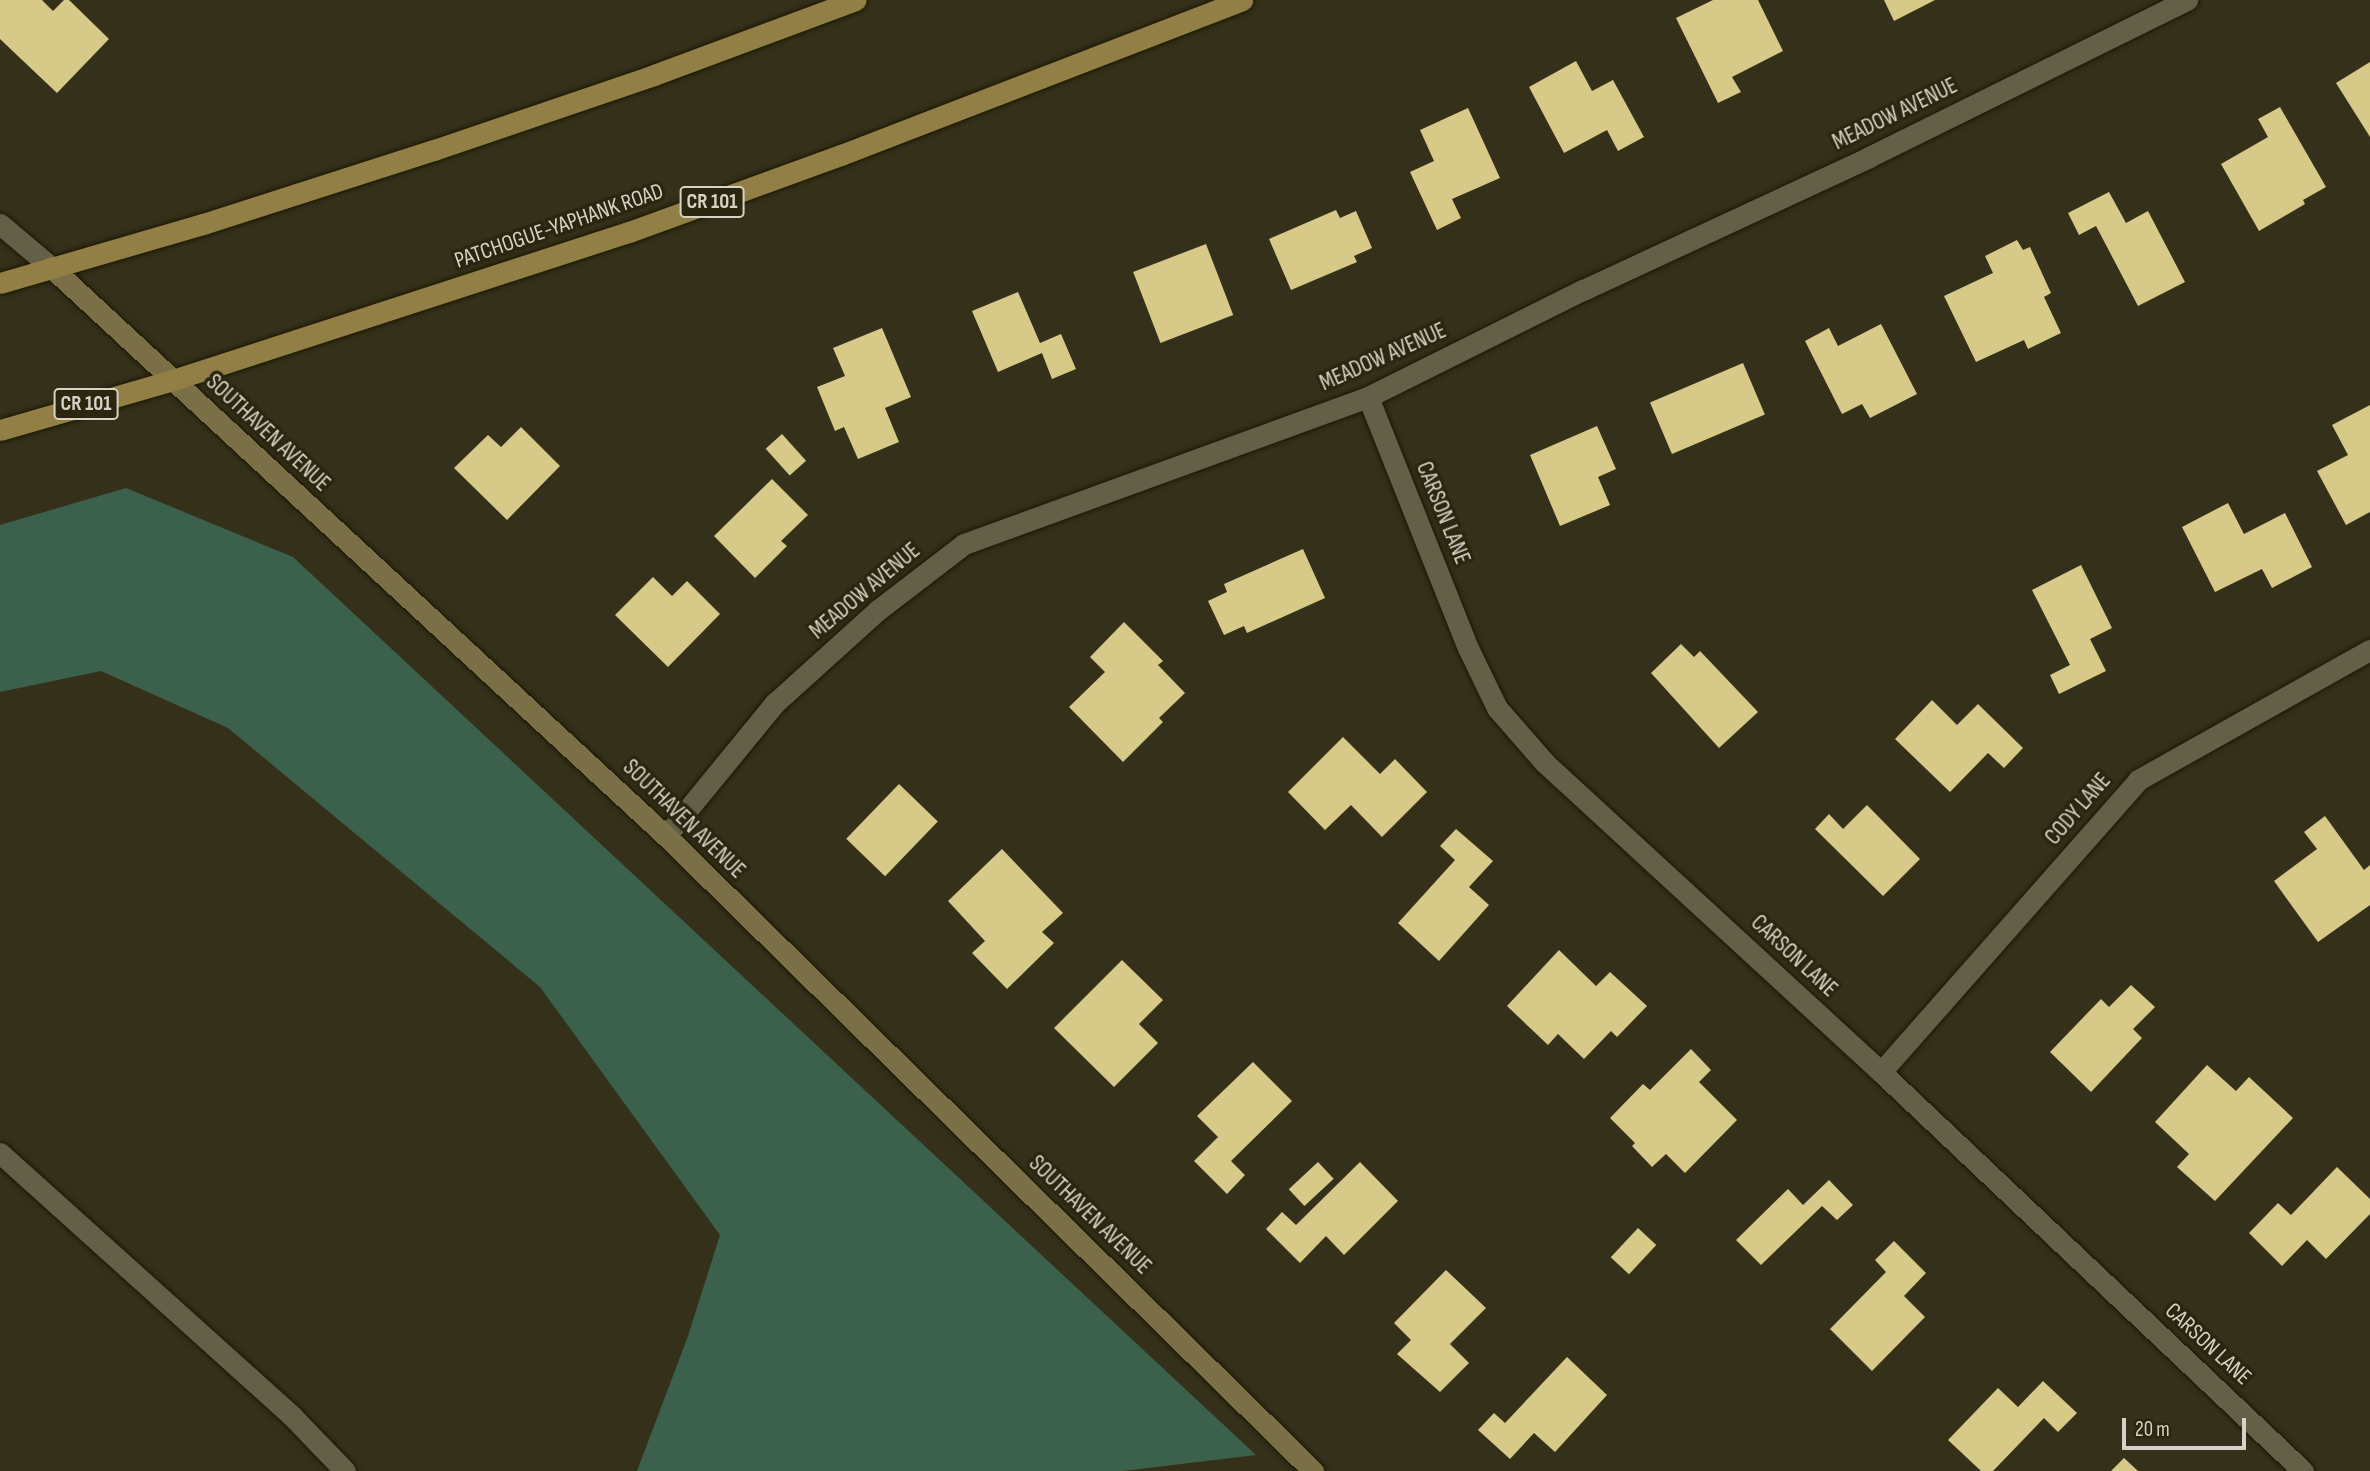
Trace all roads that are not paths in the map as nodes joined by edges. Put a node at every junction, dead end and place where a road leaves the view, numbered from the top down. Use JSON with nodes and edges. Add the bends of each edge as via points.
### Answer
{"nodes":[{"id":1,"x":856,"y":0,"type":"edge"},
{"id":2,"x":1242,"y":0,"type":"edge"},
{"id":3,"x":2187,"y":0,"type":"edge"},
{"id":4,"x":0,"y":224,"type":"edge"},
{"id":5,"x":51,"y":267,"type":"junction"},
{"id":6,"x":0,"y":283,"type":"edge"},
{"id":7,"x":173,"y":380,"type":"junction"},
{"id":8,"x":1368,"y":397,"type":"junction"},
{"id":9,"x":0,"y":430,"type":"edge"},
{"id":10,"x":2370,"y":650,"type":"edge"},
{"id":11,"x":666,"y":836,"type":"junction"},
{"id":12,"x":1881,"y":1072,"type":"junction"},
{"id":13,"x":0,"y":1153,"type":"edge"},
{"id":14,"x":345,"y":1471,"type":"edge"},
{"id":15,"x":1313,"y":1471,"type":"edge"},
{"id":16,"x":2304,"y":1471,"type":"edge"}],
"edges":[{"from":1,"to":5,"type":"main road","via":[[434,150]]},
{"from":2,"to":7,"type":"main road","name":"PATCHOGUE-YAPHANK ROAD","number":"CR 101","via":[[629,232]]},
{"from":3,"to":8,"type":"street","name":"MEADOW AVENUE"},
{"from":4,"to":5,"type":"street","name":"SOUTHAVEN AVENUE"},
{"from":5,"to":6,"type":"main road"},
{"from":5,"to":7,"type":"street","name":"SOUTHAVEN AVENUE"},
{"from":7,"to":9,"type":"main road","name":"PATCHOGUE-YAPHANK ROAD","number":"CR 101"},
{"from":7,"to":11,"type":"street","name":"SOUTHAVEN AVENUE"},
{"from":8,"to":11,"type":"street","name":"MEADOW AVENUE","via":[[964,544],[878,610],[775,703]]},
{"from":8,"to":12,"type":"street","name":"CARSON LANE","via":[[1468,648],[1497,708],[1545,763]]},
{"from":10,"to":12,"type":"street","name":"CODY LANE","via":[[2138,780]]},
{"from":11,"to":15,"type":"street","name":"SOUTHAVEN AVENUE"},
{"from":12,"to":16,"type":"street","name":"CARSON LANE"},
{"from":13,"to":14,"type":"street","via":[[292,1417]]}]}
